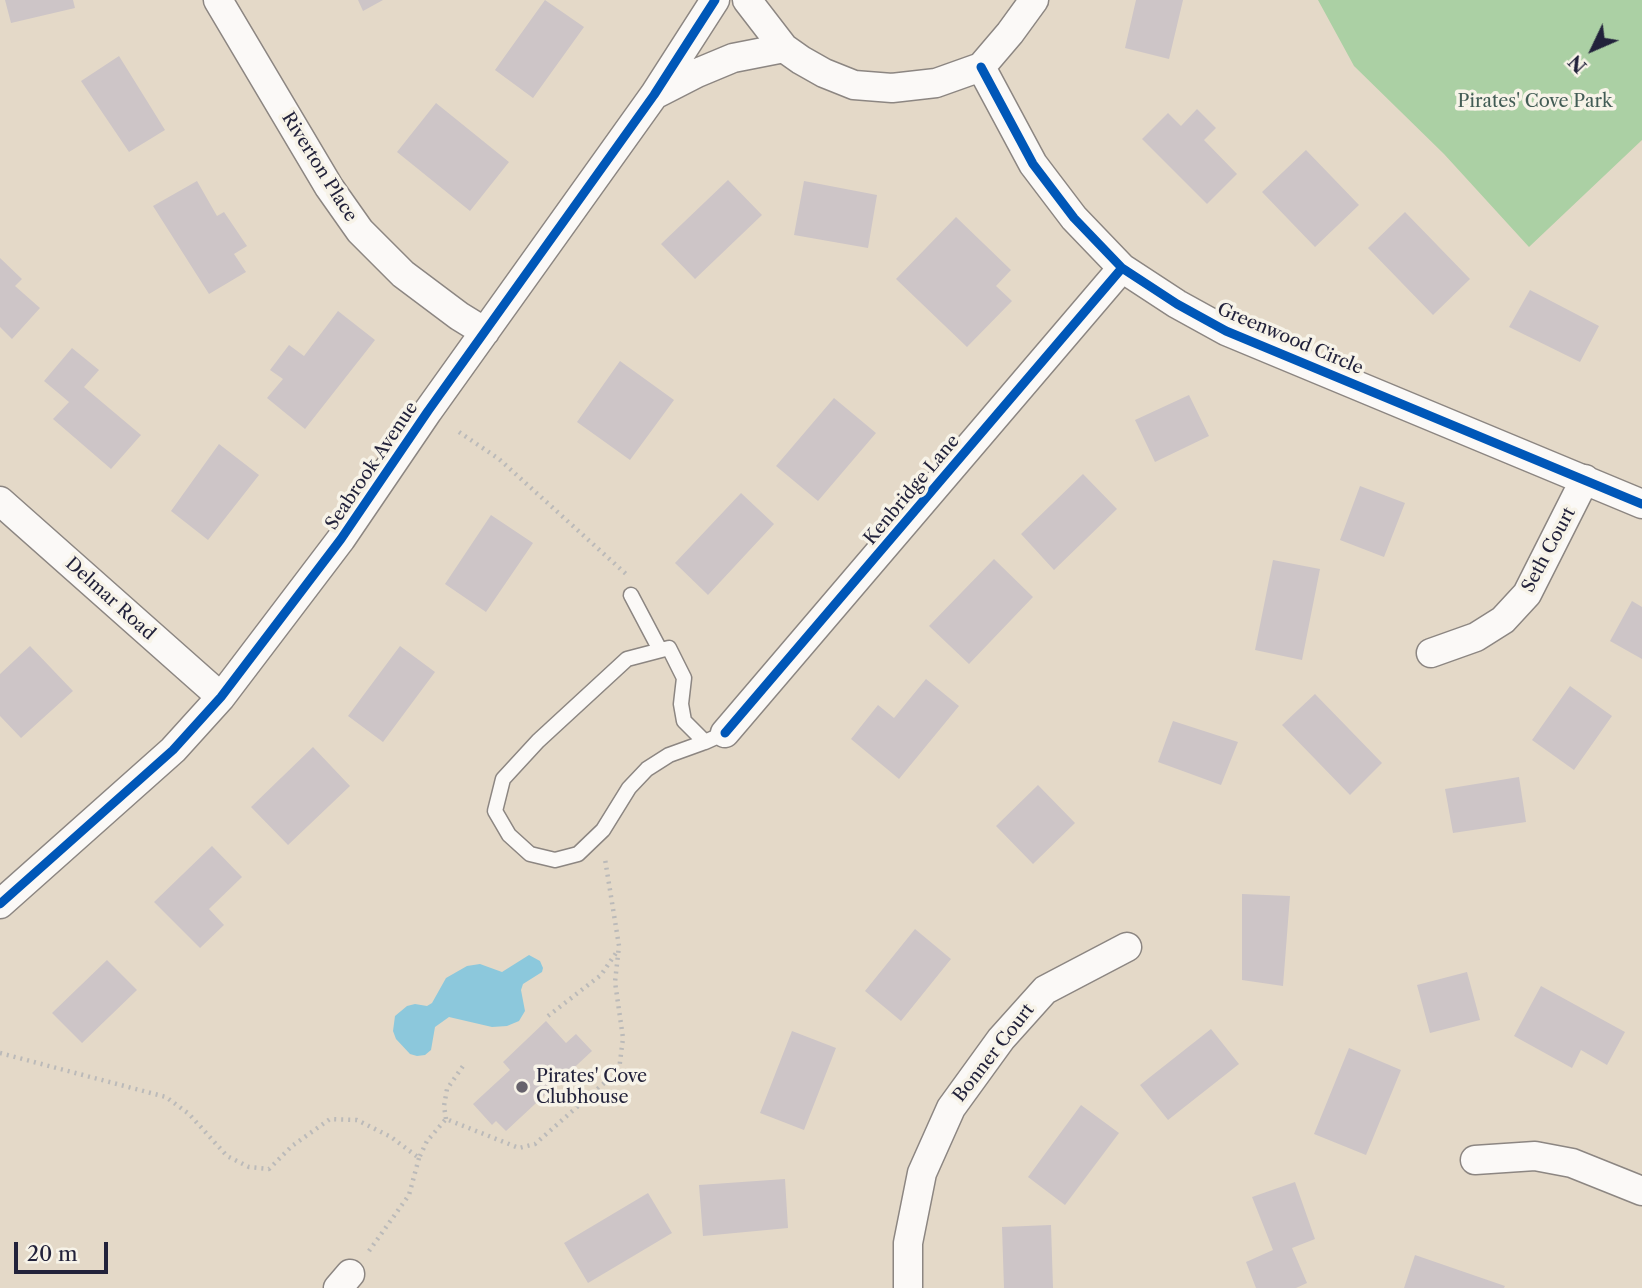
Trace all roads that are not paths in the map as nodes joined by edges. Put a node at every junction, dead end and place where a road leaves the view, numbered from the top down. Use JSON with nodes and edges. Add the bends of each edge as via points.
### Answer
{"nodes":[{"id":1,"x":218,"y":0,"type":"edge"},
{"id":2,"x":715,"y":0,"type":"edge"},
{"id":3,"x":747,"y":0,"type":"edge"},
{"id":4,"x":1034,"y":0,"type":"edge"},
{"id":5,"x":784,"y":48,"type":"junction"},
{"id":6,"x":981,"y":67,"type":"junction"},
{"id":7,"x":654,"y":95,"type":"junction"},
{"id":8,"x":1122,"y":268,"type":"junction"},
{"id":9,"x":485,"y":332,"type":"junction"},
{"id":10,"x":1585,"y":479,"type":"junction"},
{"id":11,"x":0,"y":501,"type":"edge"},
{"id":12,"x":1642,"y":504,"type":"edge"},
{"id":13,"x":632,"y":587,"type":"road end"},
{"id":14,"x":660,"y":650,"type":"junction"},
{"id":15,"x":1431,"y":653,"type":"dead end"},
{"id":16,"x":221,"y":697,"type":"junction"},
{"id":17,"x":715,"y":738,"type":"junction"},
{"id":18,"x":0,"y":904,"type":"edge"},
{"id":19,"x":1127,"y":947,"type":"dead end"},
{"id":20,"x":1475,"y":1160,"type":"dead end"},
{"id":21,"x":1642,"y":1191,"type":"edge"},
{"id":22,"x":908,"y":1288,"type":"edge"}],
"edges":[{"from":1,"to":9,"type":"street","name":"Riverton Place","via":[[360,231],[403,274]]},
{"from":2,"to":7,"type":"street","name":"Seabrook Avenue"},
{"from":3,"to":5,"type":"street"},
{"from":4,"to":6,"type":"street"},
{"from":5,"to":6,"type":"street","via":[[854,85],[892,88],[936,83]]},
{"from":5,"to":7,"type":"street","name":"Seabrook Avenue","via":[[733,58]]},
{"from":6,"to":8,"type":"street","name":"Greenwood Circle","via":[[1033,164],[1074,218]]},
{"from":7,"to":9,"type":"street","name":"Seabrook Avenue"},
{"from":8,"to":10,"type":"street","name":"Greenwood Circle","via":[[1226,331]]},
{"from":8,"to":17,"type":"street","name":"Kenbridge Lane"},
{"from":9,"to":16,"type":"street","name":"Seabrook Avenue","via":[[341,539]]},
{"from":10,"to":12,"type":"street","name":"Greenwood Circle"},
{"from":10,"to":15,"type":"street","name":"Seth Court","via":[[1527,594],[1503,620],[1476,638]]},
{"from":11,"to":16,"type":"street","name":"Delmar Road"},
{"from":13,"to":14,"type":"lane"},
{"from":14,"to":17,"type":"lane","via":[[669,648],[684,678],[684,722]]},
{"from":14,"to":17,"type":"lane","via":[[627,659],[537,741],[503,779],[495,811],[509,835],[530,854],[555,860],[578,854],[603,830],[647,769],[668,755]]},
{"from":16,"to":18,"type":"street","name":"Seabrook Avenue","via":[[173,750]]},
{"from":19,"to":22,"type":"street","name":"Bonner Court","via":[[1045,990],[1001,1039],[951,1108],[922,1173],[908,1242]]},
{"from":20,"to":21,"type":"street","via":[[1535,1156],[1573,1163]]}]}
